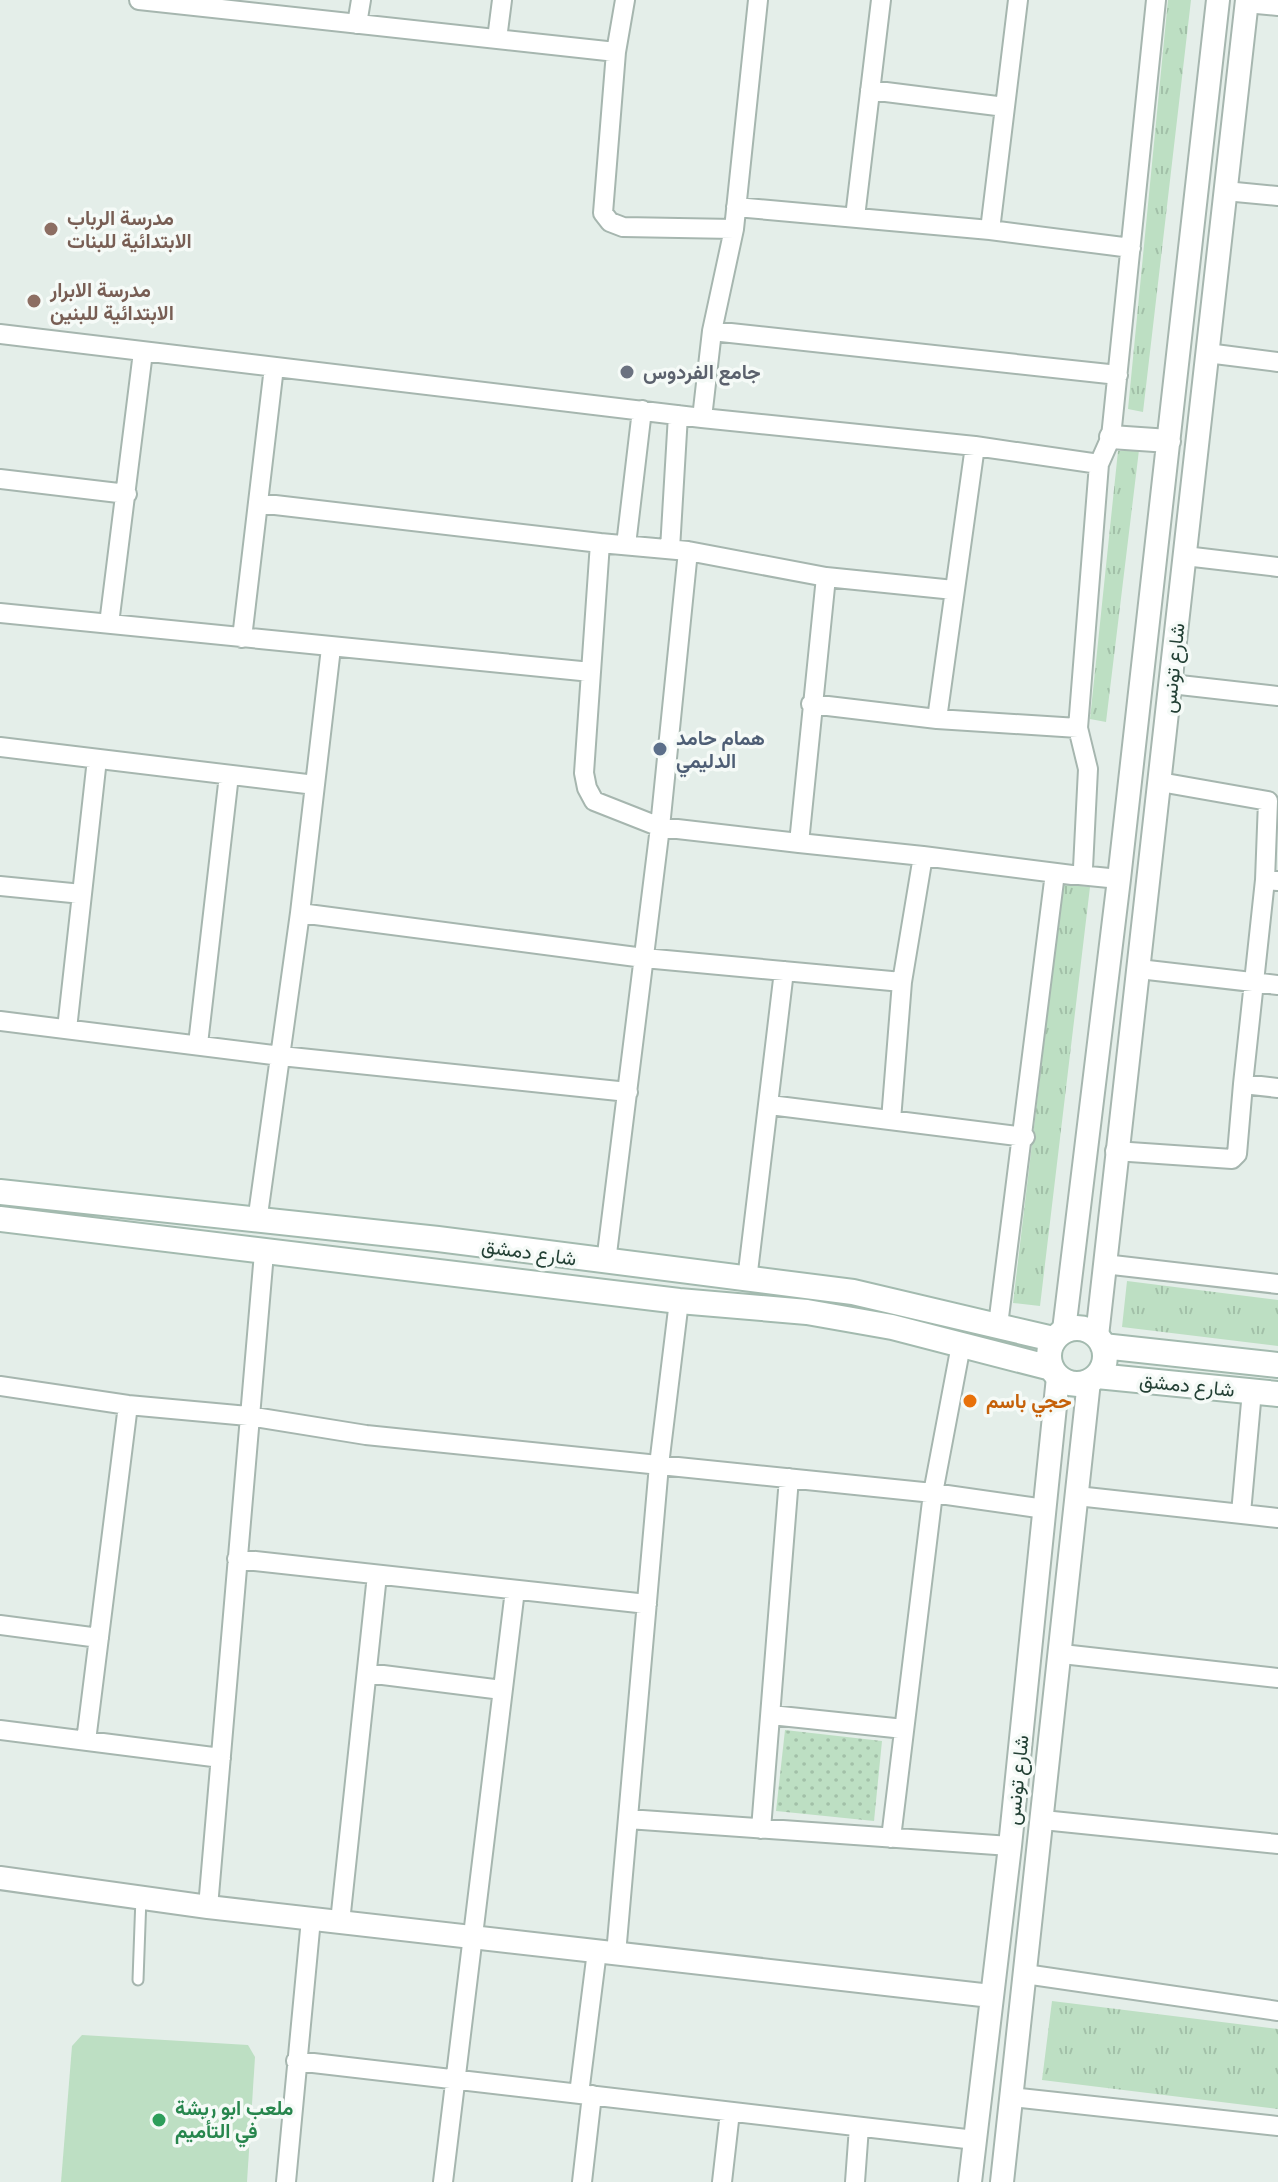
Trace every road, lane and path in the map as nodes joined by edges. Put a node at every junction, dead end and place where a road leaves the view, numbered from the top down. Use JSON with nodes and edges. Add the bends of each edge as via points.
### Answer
{"nodes":[{"id":1,"x":139,"y":0,"type":"edge"},
{"id":2,"x":361,"y":0,"type":"edge"},
{"id":3,"x":502,"y":0,"type":"edge"},
{"id":4,"x":625,"y":0,"type":"edge"},
{"id":5,"x":758,"y":0,"type":"edge"},
{"id":6,"x":881,"y":0,"type":"edge"},
{"id":7,"x":1018,"y":0,"type":"edge"},
{"id":8,"x":1156,"y":0,"type":"edge"},
{"id":9,"x":1218,"y":0,"type":"edge"},
{"id":10,"x":1247,"y":2,"type":"edge"},
{"id":11,"x":1278,"y":6,"type":"edge"},
{"id":12,"x":357,"y":24,"type":"junction"},
{"id":13,"x":497,"y":39,"type":"junction"},
{"id":14,"x":616,"y":52,"type":"junction"},
{"id":15,"x":870,"y":90,"type":"junction"},
{"id":16,"x":1005,"y":107,"type":"junction"},
{"id":17,"x":1225,"y":191,"type":"junction"},
{"id":18,"x":1278,"y":196,"type":"edge"},
{"id":19,"x":736,"y":207,"type":"junction"},
{"id":20,"x":855,"y":217,"type":"junction"},
{"id":21,"x":734,"y":229,"type":"junction"},
{"id":22,"x":990,"y":230,"type":"junction"},
{"id":23,"x":1131,"y":248,"type":"junction"},
{"id":24,"x":1188,"y":270,"type":"junction"},
{"id":25,"x":1216,"y":275,"type":"junction"},
{"id":26,"x":712,"y":331,"type":"junction"},
{"id":27,"x":0,"y":334,"type":"edge"},
{"id":28,"x":143,"y":352,"type":"junction"},
{"id":29,"x":1207,"y":353,"type":"junction"},
{"id":30,"x":1278,"y":362,"type":"edge"},
{"id":31,"x":274,"y":367,"type":"junction"},
{"id":32,"x":1118,"y":375,"type":"junction"},
{"id":33,"x":642,"y":410,"type":"junction"},
{"id":34,"x":678,"y":415,"type":"junction"},
{"id":35,"x":702,"y":418,"type":"junction"},
{"id":36,"x":1111,"y":437,"type":"junction"},
{"id":37,"x":1169,"y":441,"type":"junction"},
{"id":38,"x":975,"y":446,"type":"junction"},
{"id":39,"x":1099,"y":464,"type":"junction"},
{"id":40,"x":0,"y":479,"type":"edge"},
{"id":41,"x":127,"y":494,"type":"junction"},
{"id":42,"x":258,"y":503,"type":"junction"},
{"id":43,"x":600,"y":543,"type":"junction"},
{"id":44,"x":626,"y":545,"type":"junction"},
{"id":45,"x":679,"y":550,"type":"junction"},
{"id":46,"x":1185,"y":556,"type":"junction"},
{"id":47,"x":1278,"y":567,"type":"edge"},
{"id":48,"x":826,"y":577,"type":"junction"},
{"id":49,"x":954,"y":590,"type":"junction"},
{"id":50,"x":0,"y":613,"type":"edge"},
{"id":51,"x":109,"y":624,"type":"junction"},
{"id":52,"x":242,"y":638,"type":"junction"},
{"id":53,"x":331,"y":648,"type":"junction"},
{"id":54,"x":591,"y":672,"type":"junction"},
{"id":55,"x":1171,"y":684,"type":"junction"},
{"id":56,"x":1278,"y":696,"type":"edge"},
{"id":57,"x":811,"y":704,"type":"junction"},
{"id":58,"x":937,"y":719,"type":"junction"},
{"id":59,"x":1078,"y":728,"type":"junction"},
{"id":60,"x":0,"y":747,"type":"edge"},
{"id":61,"x":97,"y":759,"type":"junction"},
{"id":62,"x":229,"y":775,"type":"junction"},
{"id":63,"x":1160,"y":782,"type":"junction"},
{"id":64,"x":315,"y":785,"type":"junction"},
{"id":65,"x":1273,"y":802,"type":"edge"},
{"id":66,"x":660,"y":827,"type":"junction"},
{"id":67,"x":799,"y":843,"type":"junction"},
{"id":68,"x":923,"y":856,"type":"junction"},
{"id":69,"x":1055,"y":873,"type":"junction"},
{"id":70,"x":1079,"y":875,"type":"junction"},
{"id":71,"x":1119,"y":879,"type":"junction"},
{"id":72,"x":1272,"y":880,"type":"edge"},
{"id":73,"x":0,"y":886,"type":"edge"},
{"id":74,"x":82,"y":894,"type":"junction"},
{"id":75,"x":300,"y":913,"type":"junction"},
{"id":76,"x":644,"y":958,"type":"junction"},
{"id":77,"x":1139,"y":969,"type":"junction"},
{"id":78,"x":784,"y":971,"type":"junction"},
{"id":79,"x":902,"y":982,"type":"junction"},
{"id":80,"x":1254,"y":982,"type":"junction"},
{"id":81,"x":1278,"y":985,"type":"edge"},
{"id":82,"x":0,"y":1021,"type":"edge"},
{"id":83,"x":67,"y":1029,"type":"junction"},
{"id":84,"x":198,"y":1044,"type":"junction"},
{"id":85,"x":281,"y":1056,"type":"junction"},
{"id":86,"x":1243,"y":1084,"type":"junction"},
{"id":87,"x":1278,"y":1088,"type":"edge"},
{"id":88,"x":628,"y":1092,"type":"junction"},
{"id":89,"x":770,"y":1105,"type":"junction"},
{"id":90,"x":891,"y":1120,"type":"junction"},
{"id":91,"x":1025,"y":1137,"type":"junction"},
{"id":92,"x":1115,"y":1151,"type":"junction"},
{"id":93,"x":0,"y":1192,"type":"edge"},
{"id":94,"x":0,"y":1219,"type":"edge"},
{"id":95,"x":257,"y":1222,"type":"junction"},
{"id":96,"x":264,"y":1253,"type":"junction"},
{"id":97,"x":606,"y":1262,"type":"junction"},
{"id":98,"x":1104,"y":1264,"type":"junction"},
{"id":99,"x":747,"y":1280,"type":"junction"},
{"id":100,"x":1278,"y":1284,"type":"edge"},
{"id":101,"x":679,"y":1301,"type":"junction"},
{"id":102,"x":998,"y":1325,"type":"junction"},
{"id":103,"x":1058,"y":1335,"type":"junction"},
{"id":104,"x":1100,"y":1341,"type":"junction"},
{"id":105,"x":961,"y":1345,"type":"junction"},
{"id":106,"x":1278,"y":1365,"type":"edge"},
{"id":107,"x":1054,"y":1373,"type":"junction"},
{"id":108,"x":1093,"y":1378,"type":"junction"},
{"id":109,"x":0,"y":1386,"type":"edge"},
{"id":110,"x":1252,"y":1391,"type":"junction"},
{"id":111,"x":1278,"y":1394,"type":"edge"},
{"id":112,"x":128,"y":1405,"type":"junction"},
{"id":113,"x":248,"y":1416,"type":"junction"},
{"id":114,"x":659,"y":1465,"type":"junction"},
{"id":115,"x":789,"y":1478,"type":"junction"},
{"id":116,"x":933,"y":1493,"type":"junction"},
{"id":117,"x":1077,"y":1496,"type":"junction"},
{"id":118,"x":1045,"y":1509,"type":"junction"},
{"id":119,"x":1241,"y":1513,"type":"junction"},
{"id":120,"x":1278,"y":1518,"type":"edge"},
{"id":121,"x":237,"y":1559,"type":"junction"},
{"id":122,"x":377,"y":1575,"type":"junction"},
{"id":123,"x":515,"y":1590,"type":"junction"},
{"id":124,"x":647,"y":1604,"type":"junction"},
{"id":125,"x":0,"y":1625,"type":"edge"},
{"id":126,"x":99,"y":1638,"type":"junction"},
{"id":127,"x":1062,"y":1654,"type":"junction"},
{"id":128,"x":367,"y":1673,"type":"junction"},
{"id":129,"x":1278,"y":1678,"type":"edge"},
{"id":130,"x":502,"y":1690,"type":"junction"},
{"id":131,"x":771,"y":1715,"type":"junction"},
{"id":132,"x":904,"y":1729,"type":"junction"},
{"id":133,"x":0,"y":1730,"type":"edge"},
{"id":134,"x":86,"y":1741,"type":"junction"},
{"id":135,"x":221,"y":1758,"type":"junction"},
{"id":136,"x":628,"y":1819,"type":"junction"},
{"id":137,"x":1043,"y":1820,"type":"junction"},
{"id":138,"x":761,"y":1829,"type":"junction"},
{"id":139,"x":891,"y":1838,"type":"junction"},
{"id":140,"x":1278,"y":1844,"type":"edge"},
{"id":141,"x":1010,"y":1846,"type":"junction"},
{"id":142,"x":0,"y":1878,"type":"edge"},
{"id":143,"x":141,"y":1897,"type":"junction"},
{"id":144,"x":208,"y":1907,"type":"junction"},
{"id":145,"x":311,"y":1919,"type":"junction"},
{"id":146,"x":340,"y":1922,"type":"junction"},
{"id":147,"x":470,"y":1937,"type":"junction"},
{"id":148,"x":607,"y":1953,"type":"junction"},
{"id":149,"x":1025,"y":1974,"type":"junction"},
{"id":150,"x":138,"y":1980,"type":"dead end"},
{"id":151,"x":991,"y":1996,"type":"junction"},
{"id":152,"x":1278,"y":2011,"type":"edge"},
{"id":153,"x":296,"y":2061,"type":"junction"},
{"id":154,"x":454,"y":2079,"type":"junction"},
{"id":155,"x":585,"y":2094,"type":"junction"},
{"id":156,"x":1011,"y":2097,"type":"junction"},
{"id":157,"x":730,"y":2112,"type":"junction"},
{"id":158,"x":1278,"y":2126,"type":"edge"},
{"id":159,"x":859,"y":2127,"type":"junction"},
{"id":160,"x":975,"y":2140,"type":"junction"},
{"id":161,"x":971,"y":2174,"type":"edge"},
{"id":162,"x":1002,"y":2176,"type":"edge"},
{"id":163,"x":286,"y":2182,"type":"edge"},
{"id":164,"x":443,"y":2182,"type":"edge"},
{"id":165,"x":582,"y":2182,"type":"edge"},
{"id":166,"x":722,"y":2182,"type":"edge"},
{"id":167,"x":855,"y":2182,"type":"edge"}],
"edges":[{"from":1,"to":12,"type":"street"},
{"from":2,"to":12,"type":"street"},
{"from":3,"to":13,"type":"street"},
{"from":4,"to":14,"type":"street"},
{"from":5,"to":19,"type":"street"},
{"from":6,"to":15,"type":"street"},
{"from":7,"to":16,"type":"street"},
{"from":8,"to":23,"type":"street"},
{"from":9,"to":24,"type":"street","name":"شارع تونس"},
{"from":10,"to":11,"type":"street"},
{"from":10,"to":17,"type":"street","name":"شارع تونس"},
{"from":12,"to":13,"type":"street"},
{"from":13,"to":14,"type":"street"},
{"from":14,"to":21,"type":"street","via":[[603,213],[623,227]]},
{"from":15,"to":16,"type":"street"},
{"from":15,"to":20,"type":"street"},
{"from":16,"to":22,"type":"street"},
{"from":17,"to":18,"type":"street"},
{"from":17,"to":25,"type":"street","name":"شارع تونس"},
{"from":19,"to":20,"type":"street"},
{"from":19,"to":21,"type":"street"},
{"from":20,"to":22,"type":"street"},
{"from":21,"to":26,"type":"street"},
{"from":22,"to":23,"type":"street"},
{"from":23,"to":32,"type":"street"},
{"from":24,"to":25,"type":"street"},
{"from":24,"to":37,"type":"street","name":"شارع تونس"},
{"from":25,"to":29,"type":"street","name":"شارع تونس"},
{"from":26,"to":32,"type":"street"},
{"from":26,"to":35,"type":"street"},
{"from":27,"to":28,"type":"street"},
{"from":28,"to":31,"type":"street"},
{"from":28,"to":41,"type":"street"},
{"from":29,"to":30,"type":"street"},
{"from":29,"to":46,"type":"street","name":"شارع تونس"},
{"from":31,"to":33,"type":"street"},
{"from":31,"to":42,"type":"street"},
{"from":32,"to":36,"type":"street"},
{"from":33,"to":34,"type":"street"},
{"from":33,"to":44,"type":"street"},
{"from":34,"to":35,"type":"street"},
{"from":34,"to":45,"type":"street"},
{"from":35,"to":38,"type":"street"},
{"from":36,"to":37,"type":"street"},
{"from":36,"to":39,"type":"street"},
{"from":37,"to":71,"type":"street","name":"شارع تونس"},
{"from":38,"to":39,"type":"street"},
{"from":38,"to":49,"type":"street"},
{"from":39,"to":59,"type":"street"},
{"from":40,"to":41,"type":"street"},
{"from":41,"to":51,"type":"street"},
{"from":42,"to":43,"type":"street"},
{"from":42,"to":52,"type":"street"},
{"from":43,"to":44,"type":"street"},
{"from":43,"to":54,"type":"street"},
{"from":44,"to":45,"type":"street"},
{"from":45,"to":48,"type":"street"},
{"from":45,"to":66,"type":"street"},
{"from":46,"to":47,"type":"street"},
{"from":46,"to":55,"type":"street","name":"شارع تونس"},
{"from":48,"to":49,"type":"street"},
{"from":48,"to":57,"type":"street"},
{"from":49,"to":58,"type":"street"},
{"from":50,"to":51,"type":"street"},
{"from":51,"to":52,"type":"street"},
{"from":52,"to":53,"type":"street"},
{"from":53,"to":54,"type":"street"},
{"from":53,"to":64,"type":"street"},
{"from":54,"to":66,"type":"street","via":[[587,788],[594,801]]},
{"from":55,"to":56,"type":"street"},
{"from":55,"to":63,"type":"street","name":"شارع تونس"},
{"from":57,"to":58,"type":"street"},
{"from":57,"to":67,"type":"street"},
{"from":58,"to":59,"type":"street"},
{"from":59,"to":70,"type":"street","via":[[1088,769],[1086,850]]},
{"from":60,"to":61,"type":"street"},
{"from":61,"to":62,"type":"street"},
{"from":61,"to":74,"type":"street"},
{"from":62,"to":64,"type":"street"},
{"from":62,"to":84,"type":"street"},
{"from":63,"to":65,"type":"street"},
{"from":63,"to":77,"type":"street","name":"شارع تونس"},
{"from":64,"to":75,"type":"street"},
{"from":65,"to":72,"type":"street"},
{"from":66,"to":67,"type":"street"},
{"from":66,"to":76,"type":"street"},
{"from":67,"to":68,"type":"street"},
{"from":68,"to":69,"type":"street"},
{"from":68,"to":79,"type":"street"},
{"from":69,"to":70,"type":"street"},
{"from":69,"to":91,"type":"street"},
{"from":70,"to":71,"type":"street"},
{"from":71,"to":103,"type":"street","name":"شارع تونس"},
{"from":72,"to":80,"type":"street"},
{"from":73,"to":74,"type":"street"},
{"from":74,"to":83,"type":"street"},
{"from":75,"to":76,"type":"street"},
{"from":75,"to":85,"type":"street"},
{"from":76,"to":78,"type":"street"},
{"from":76,"to":88,"type":"street"},
{"from":77,"to":80,"type":"street"},
{"from":77,"to":92,"type":"street","name":"شارع تونس"},
{"from":78,"to":79,"type":"street"},
{"from":78,"to":89,"type":"street"},
{"from":79,"to":90,"type":"street"},
{"from":80,"to":81,"type":"street"},
{"from":80,"to":86,"type":"street"},
{"from":82,"to":83,"type":"street"},
{"from":83,"to":84,"type":"street"},
{"from":84,"to":85,"type":"street"},
{"from":85,"to":88,"type":"street"},
{"from":85,"to":95,"type":"street"},
{"from":86,"to":87,"type":"street"},
{"from":86,"to":92,"type":"street","via":[[1237,1154],[1232,1159]]},
{"from":88,"to":97,"type":"street"},
{"from":89,"to":90,"type":"street"},
{"from":89,"to":99,"type":"street"},
{"from":90,"to":91,"type":"street"},
{"from":91,"to":102,"type":"street"},
{"from":92,"to":98,"type":"street","name":"شارع تونس"},
{"from":93,"to":95,"type":"main road","name":"شارع دمشق"},
{"from":94,"to":96,"type":"main road","name":"شارع دمشق"},
{"from":95,"to":97,"type":"main road","name":"شارع دمشق"},
{"from":96,"to":101,"type":"main road","name":"شارع دمشق"},
{"from":96,"to":113,"type":"street"},
{"from":97,"to":99,"type":"main road","name":"شارع دمشق"},
{"from":98,"to":100,"type":"street"},
{"from":98,"to":104,"type":"street","name":"شارع تونس"},
{"from":99,"to":102,"type":"main road","name":"شارع دمشق","via":[[853,1292]]},
{"from":101,"to":105,"type":"main road","name":"شارع دمشق","via":[[850,1319]]},
{"from":101,"to":114,"type":"street"},
{"from":102,"to":103,"type":"main road","name":"شارع دمشق"},
{"from":103,"to":104,"type":"main road","via":[[1081,1328]]},
{"from":103,"to":107,"type":"main road","via":[[1048,1354]]},
{"from":104,"to":106,"type":"main road","name":"شارع دمشق"},
{"from":104,"to":108,"type":"main road","via":[[1104,1362]]},
{"from":105,"to":107,"type":"main road","name":"شارع دمشق"},
{"from":105,"to":116,"type":"street"},
{"from":107,"to":108,"type":"main road","via":[[1073,1384]]},
{"from":107,"to":118,"type":"street","name":"شارع تونس"},
{"from":108,"to":110,"type":"main road","name":"شارع دمشق"},
{"from":108,"to":117,"type":"street","name":"شارع تونس"},
{"from":109,"to":112,"type":"street"},
{"from":110,"to":111,"type":"main road","name":"شارع دمشق"},
{"from":110,"to":119,"type":"street"},
{"from":112,"to":113,"type":"street"},
{"from":112,"to":126,"type":"street"},
{"from":113,"to":114,"type":"street","via":[[366,1435]]},
{"from":113,"to":121,"type":"street"},
{"from":114,"to":115,"type":"street"},
{"from":114,"to":124,"type":"street"},
{"from":115,"to":116,"type":"street"},
{"from":115,"to":131,"type":"street"},
{"from":116,"to":118,"type":"street"},
{"from":116,"to":132,"type":"street"},
{"from":117,"to":119,"type":"street"},
{"from":117,"to":127,"type":"street","name":"شارع تونس"},
{"from":118,"to":141,"type":"street","name":"شارع تونس"},
{"from":119,"to":120,"type":"street"},
{"from":121,"to":122,"type":"street"},
{"from":121,"to":135,"type":"street"},
{"from":122,"to":123,"type":"street"},
{"from":122,"to":128,"type":"street"},
{"from":123,"to":124,"type":"street"},
{"from":123,"to":130,"type":"street"},
{"from":124,"to":136,"type":"street"},
{"from":125,"to":126,"type":"street"},
{"from":126,"to":134,"type":"street"},
{"from":127,"to":129,"type":"street"},
{"from":127,"to":137,"type":"street","name":"شارع تونس"},
{"from":128,"to":130,"type":"street"},
{"from":128,"to":146,"type":"street"},
{"from":130,"to":147,"type":"street"},
{"from":131,"to":132,"type":"street"},
{"from":131,"to":138,"type":"street"},
{"from":132,"to":139,"type":"street"},
{"from":133,"to":134,"type":"street"},
{"from":134,"to":135,"type":"street"},
{"from":135,"to":144,"type":"street"},
{"from":136,"to":138,"type":"street"},
{"from":136,"to":148,"type":"street"},
{"from":137,"to":140,"type":"street"},
{"from":137,"to":149,"type":"street","name":"شارع تونس"},
{"from":138,"to":139,"type":"street"},
{"from":139,"to":141,"type":"street"},
{"from":141,"to":151,"type":"street","name":"شارع تونس"},
{"from":142,"to":143,"type":"street"},
{"from":143,"to":144,"type":"street"},
{"from":143,"to":150,"type":"lane"},
{"from":144,"to":145,"type":"street"},
{"from":145,"to":146,"type":"street"},
{"from":145,"to":153,"type":"street"},
{"from":146,"to":147,"type":"street"},
{"from":147,"to":148,"type":"street"},
{"from":147,"to":154,"type":"street"},
{"from":148,"to":151,"type":"street"},
{"from":148,"to":155,"type":"street"},
{"from":149,"to":152,"type":"street"},
{"from":149,"to":156,"type":"street","name":"شارع تونس"},
{"from":151,"to":160,"type":"street","name":"شارع تونس"},
{"from":153,"to":154,"type":"street"},
{"from":153,"to":163,"type":"street"},
{"from":154,"to":155,"type":"street"},
{"from":154,"to":164,"type":"street"},
{"from":155,"to":157,"type":"street"},
{"from":155,"to":165,"type":"street"},
{"from":156,"to":158,"type":"street"},
{"from":156,"to":162,"type":"street","name":"شارع تونس"},
{"from":157,"to":159,"type":"street"},
{"from":157,"to":166,"type":"street"},
{"from":159,"to":160,"type":"street"},
{"from":159,"to":167,"type":"street"},
{"from":160,"to":161,"type":"street","name":"شارع تونس"},
{"from":161,"to":162,"type":"street"}]}
